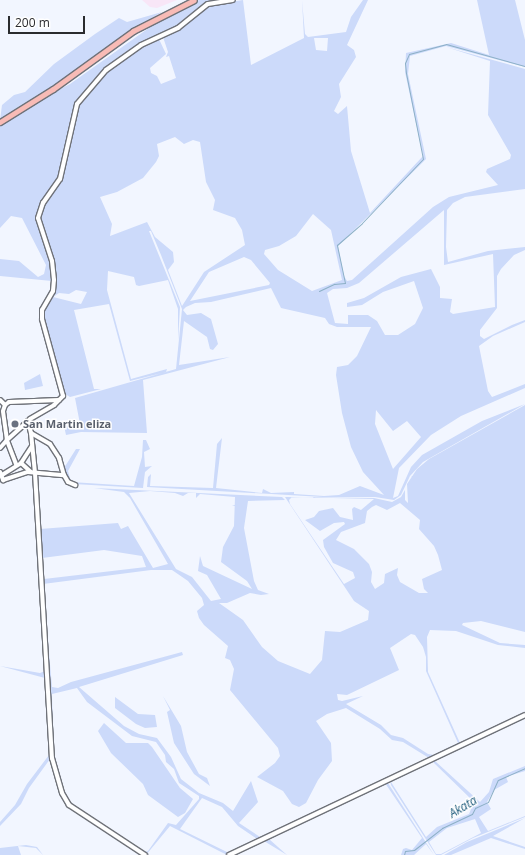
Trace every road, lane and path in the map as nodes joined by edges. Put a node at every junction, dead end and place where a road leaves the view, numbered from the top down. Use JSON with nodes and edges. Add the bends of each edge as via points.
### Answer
{"nodes":[{"id":1,"x":194,"y":0,"type":"edge"},
{"id":2,"x":233,"y":0,"type":"edge"},
{"id":3,"x":0,"y":122,"type":"edge"},
{"id":4,"x":0,"y":400,"type":"edge"},
{"id":5,"x":62,"y":400,"type":"junction"},
{"id":6,"x":5,"y":405,"type":"junction"},
{"id":7,"x":28,"y":422,"type":"junction"},
{"id":8,"x":31,"y":433,"type":"junction"},
{"id":9,"x":8,"y":440,"type":"junction"},
{"id":10,"x":32,"y":446,"type":"junction"},
{"id":11,"x":0,"y":448,"type":"edge"},
{"id":12,"x":18,"y":464,"type":"junction"},
{"id":13,"x":1,"y":473,"type":"edge"},
{"id":14,"x":33,"y":473,"type":"junction"},
{"id":15,"x":64,"y":474,"type":"junction"},
{"id":16,"x":2,"y":481,"type":"edge"},
{"id":17,"x":75,"y":485,"type":"dead end"},
{"id":18,"x":525,"y":715,"type":"edge"},
{"id":19,"x":145,"y":855,"type":"edge"},
{"id":20,"x":229,"y":855,"type":"edge"}],
"edges":[{"from":1,"to":3,"type":"main road","via":[[133,31],[52,89]]},
{"from":2,"to":5,"type":"street","via":[[208,4],[178,28],[141,45],[106,70],[77,104],[60,179],[44,203],[38,218],[52,261],[54,280],[53,291],[42,310],[42,319],[60,382]]},
{"from":4,"to":6,"type":"street"},
{"from":5,"to":6,"type":"street","via":[[9,402]]},
{"from":5,"to":7,"type":"street"},
{"from":6,"to":9,"type":"street","via":[[3,412]]},
{"from":7,"to":8,"type":"street"},
{"from":7,"to":9,"type":"street"},
{"from":8,"to":10,"type":"street"},
{"from":8,"to":15,"type":"street","via":[[50,444],[63,465]]},
{"from":9,"to":11,"type":"street"},
{"from":9,"to":12,"type":"street"},
{"from":10,"to":12,"type":"street"},
{"from":10,"to":14,"type":"street"},
{"from":12,"to":13,"type":"street"},
{"from":12,"to":14,"type":"street"},
{"from":13,"to":16,"type":"street"},
{"from":14,"to":15,"type":"street"},
{"from":14,"to":16,"type":"street"},
{"from":14,"to":19,"type":"street","via":[[52,758],[60,786],[69,805]]},
{"from":15,"to":17,"type":"street","via":[[68,482]]},
{"from":18,"to":20,"type":"street"}]}
